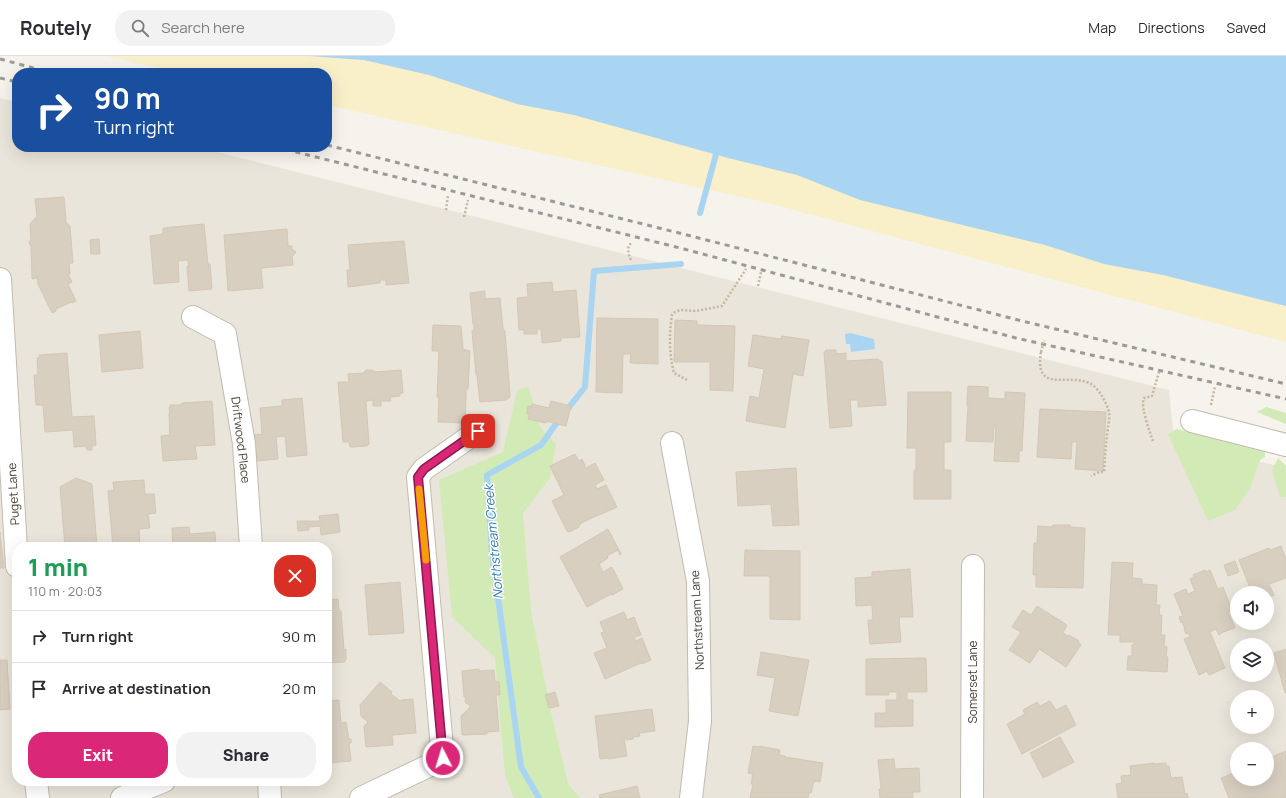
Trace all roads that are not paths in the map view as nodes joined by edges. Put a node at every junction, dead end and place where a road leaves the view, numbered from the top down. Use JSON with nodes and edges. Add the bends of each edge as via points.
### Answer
{"nodes":[{"id":1,"x":0,"y":280,"type":"edge"},
{"id":2,"x":193,"y":317,"type":"dead end"},
{"id":3,"x":1192,"y":420,"type":"dead end"},
{"id":4,"x":478,"y":431,"type":"dead end"},
{"id":5,"x":672,"y":443,"type":"dead end"},
{"id":6,"x":1286,"y":445,"type":"edge"},
{"id":7,"x":16,"y":542,"type":"edge"},
{"id":8,"x":251,"y":542,"type":"edge"},
{"id":9,"x":973,"y":566,"type":"dead end"},
{"id":10,"x":37,"y":786,"type":"edge"},
{"id":11,"x":152,"y":786,"type":"edge"},
{"id":12,"x":269,"y":786,"type":"edge"},
{"id":13,"x":38,"y":798,"type":"edge"},
{"id":14,"x":122,"y":798,"type":"edge"},
{"id":15,"x":270,"y":798,"type":"edge"},
{"id":16,"x":361,"y":798,"type":"edge"},
{"id":17,"x":692,"y":798,"type":"edge"},
{"id":18,"x":972,"y":798,"type":"edge"}],
"edges":[{"from":1,"to":7,"type":"street","name":"Puget Lane"},
{"from":2,"to":8,"type":"street","name":"Driftwood Place","via":[[225,334],[244,444]]},
{"from":3,"to":6,"type":"street"},
{"from":4,"to":16,"type":"street","via":[[424,469],[418,477],[443,758]]},
{"from":5,"to":17,"type":"street","name":"Northstream Lane","via":[[698,581],[700,721]]},
{"from":9,"to":18,"type":"street","name":"Somerset Lane"},
{"from":10,"to":13,"type":"street"},
{"from":11,"to":14,"type":"street"},
{"from":12,"to":15,"type":"street"}]}
